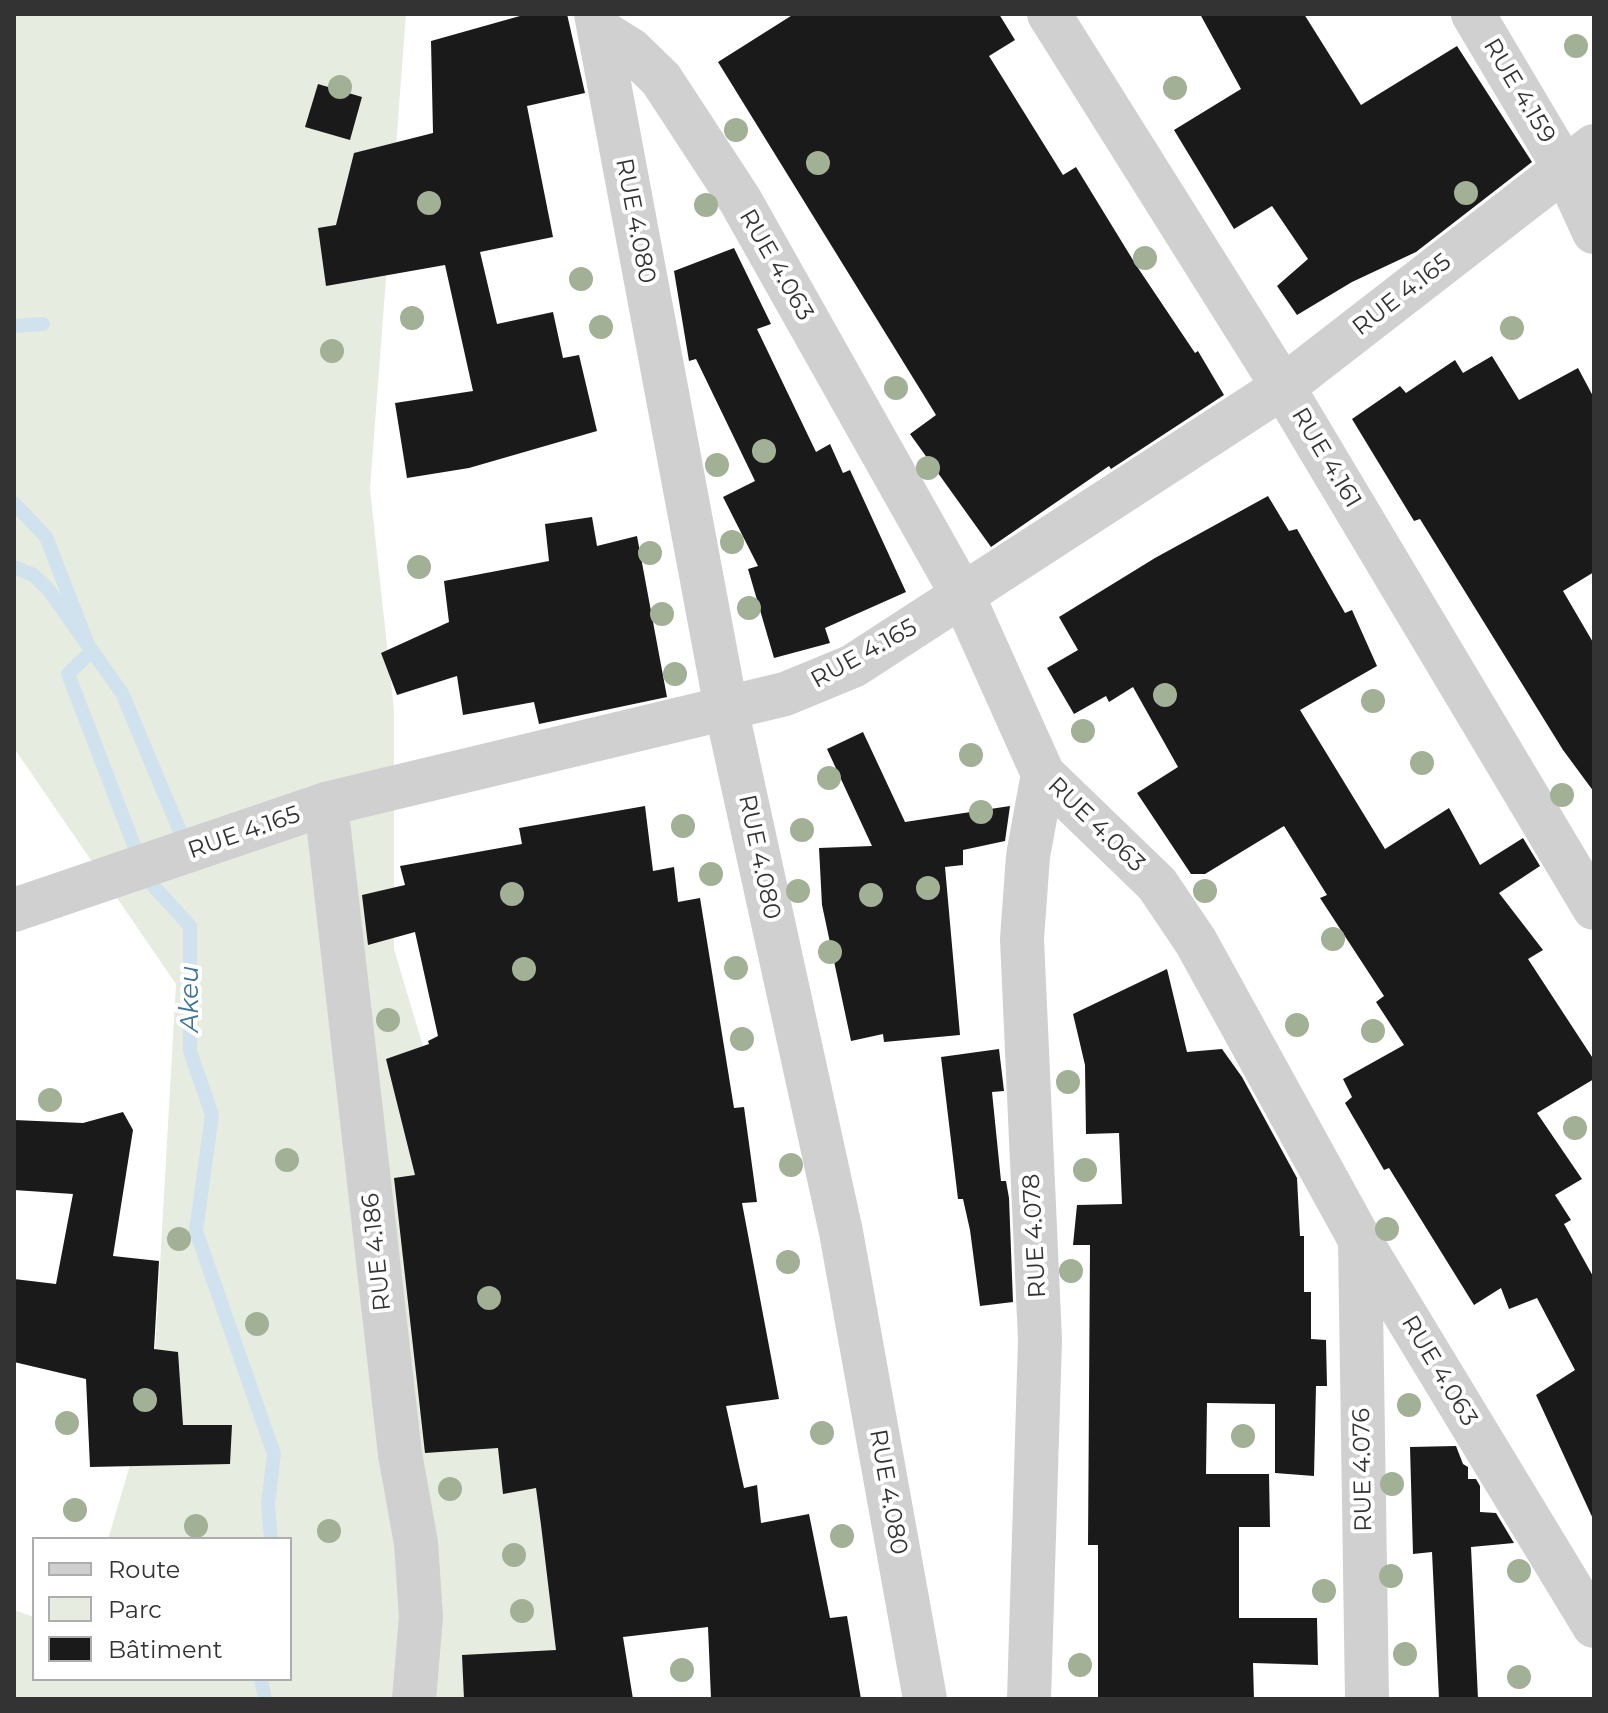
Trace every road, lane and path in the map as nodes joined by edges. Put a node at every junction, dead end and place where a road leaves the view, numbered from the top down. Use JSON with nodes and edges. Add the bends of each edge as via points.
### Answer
{"nodes":[{"id":1,"x":1049,"y":14,"type":"edge"},
{"id":2,"x":1473,"y":14,"type":"edge"},
{"id":3,"x":598,"y":22,"type":"edge"},
{"id":4,"x":1579,"y":157,"type":"edge"},
{"id":5,"x":1594,"y":232,"type":"edge"},
{"id":6,"x":1283,"y":387,"type":"junction"},
{"id":7,"x":963,"y":596,"type":"junction"},
{"id":8,"x":726,"y":708,"type":"junction"},
{"id":9,"x":1043,"y":774,"type":"junction"},
{"id":10,"x":326,"y":804,"type":"junction"},
{"id":11,"x":1594,"y":908,"type":"edge"},
{"id":12,"x":14,"y":910,"type":"edge"},
{"id":13,"x":1360,"y":1240,"type":"junction"},
{"id":14,"x":1594,"y":1626,"type":"edge"},
{"id":15,"x":414,"y":1699,"type":"edge"},
{"id":16,"x":925,"y":1699,"type":"edge"},
{"id":17,"x":1029,"y":1699,"type":"edge"},
{"id":18,"x":1367,"y":1699,"type":"edge"}],
"edges":[{"from":1,"to":6,"type":"street","name":"RUE 4.161"},
{"from":2,"to":4,"type":"street","name":"RUE 4.159"},
{"from":3,"to":7,"type":"street","name":"RUE 4.063","via":[[661,79],[740,200]]},
{"from":3,"to":8,"type":"street","name":"RUE 4.080"},
{"from":4,"to":5,"type":"street","name":"RUE 4.159"},
{"from":4,"to":6,"type":"street","name":"RUE 4.165"},
{"from":6,"to":7,"type":"street","name":"RUE 4.165"},
{"from":6,"to":11,"type":"street","name":"RUE 4.161"},
{"from":7,"to":8,"type":"street","name":"RUE 4.165","via":[[832,676]]},
{"from":7,"to":9,"type":"street","name":"RUE 4.063"},
{"from":8,"to":10,"type":"street","name":"RUE 4.165"},
{"from":8,"to":16,"type":"street","name":"RUE 4.080","via":[[841,1232]]},
{"from":9,"to":13,"type":"street","name":"RUE 4.063","via":[[1157,884],[1196,942]]},
{"from":9,"to":17,"type":"street","name":"RUE 4.078","via":[[1028,856],[1022,939],[1040,1340]]},
{"from":10,"to":12,"type":"street","name":"RUE 4.165"},
{"from":10,"to":15,"type":"street","name":"RUE 4.186","via":[[400,1454],[416,1543],[421,1617]]},
{"from":13,"to":14,"type":"street","name":"RUE 4.063"},
{"from":13,"to":18,"type":"street","name":"RUE 4.076"}]}
